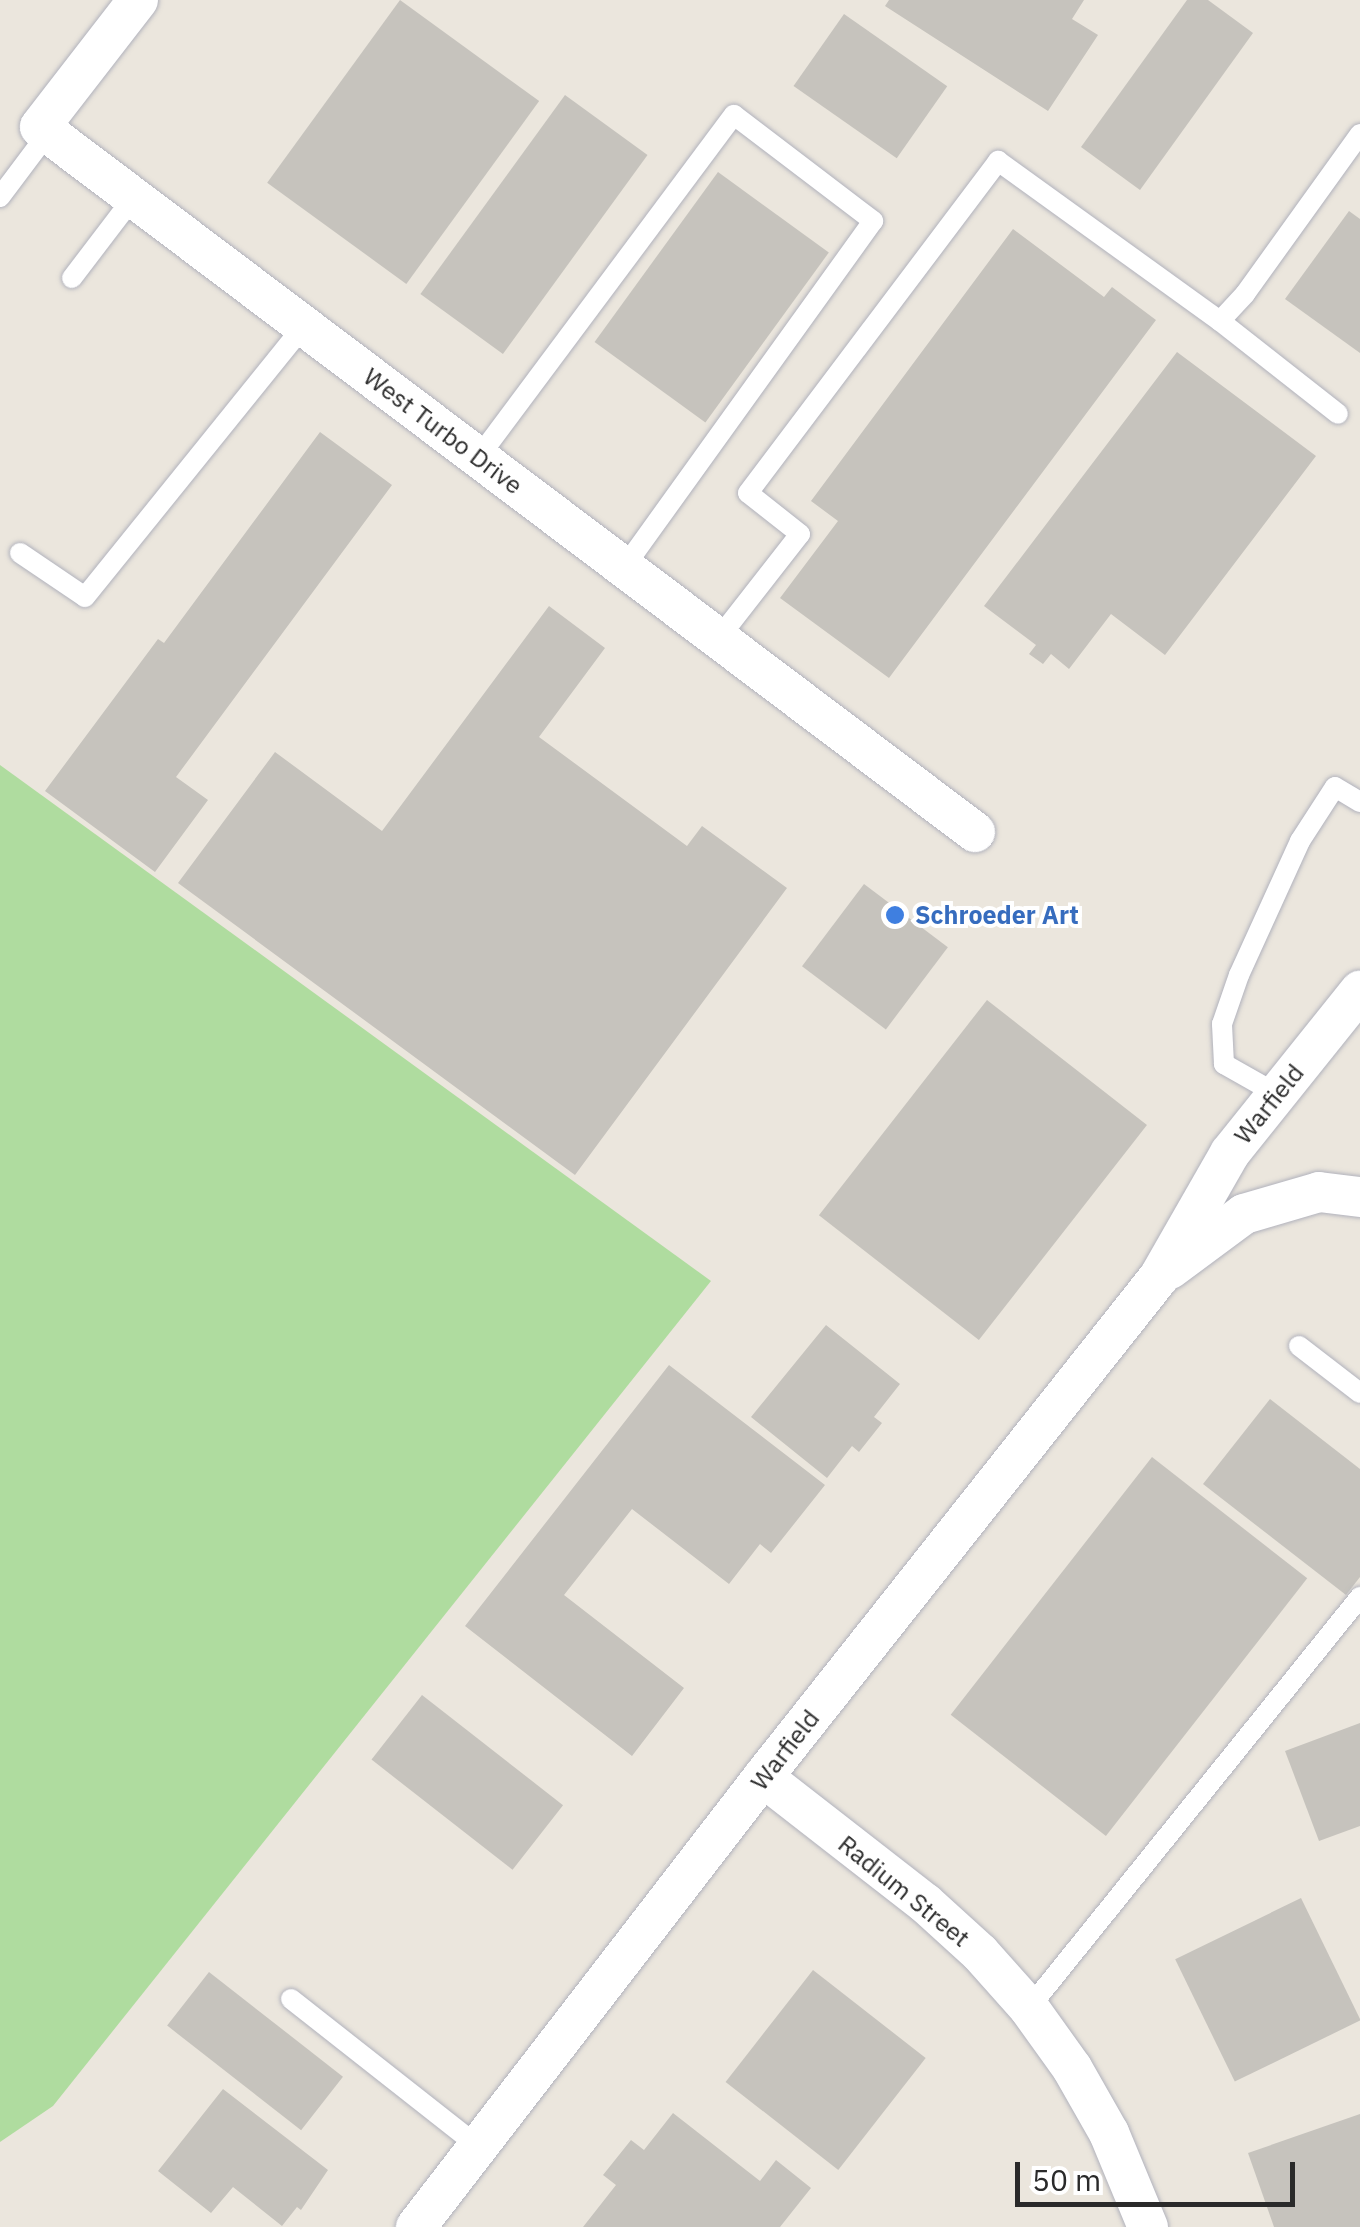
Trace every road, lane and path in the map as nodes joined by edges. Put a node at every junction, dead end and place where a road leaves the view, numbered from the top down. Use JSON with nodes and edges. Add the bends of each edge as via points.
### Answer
{"nodes":[{"id":1,"x":138,"y":0,"type":"edge"},
{"id":2,"x":48,"y":133,"type":"junction"},
{"id":3,"x":1360,"y":134,"type":"edge"},
{"id":4,"x":0,"y":197,"type":"edge"},
{"id":5,"x":134,"y":198,"type":"junction"},
{"id":6,"x":72,"y":278,"type":"dead end"},
{"id":7,"x":1220,"y":321,"type":"junction"},
{"id":8,"x":304,"y":326,"type":"junction"},
{"id":9,"x":1338,"y":414,"type":"dead end"},
{"id":10,"x":478,"y":458,"type":"junction"},
{"id":11,"x":20,"y":553,"type":"dead end"},
{"id":12,"x":624,"y":568,"type":"junction"},
{"id":13,"x":718,"y":638,"type":"junction"},
{"id":14,"x":1360,"y":802,"type":"edge"},
{"id":15,"x":974,"y":832,"type":"dead end"},
{"id":16,"x":1360,"y":991,"type":"edge"},
{"id":17,"x":1277,"y":1094,"type":"junction"},
{"id":18,"x":1360,"y":1196,"type":"edge"},
{"id":19,"x":1159,"y":1278,"type":"junction"},
{"id":20,"x":1299,"y":1346,"type":"dead end"},
{"id":21,"x":1360,"y":1393,"type":"edge"},
{"id":22,"x":1360,"y":1597,"type":"edge"},
{"id":23,"x":763,"y":1777,"type":"junction"},
{"id":24,"x":292,"y":1999,"type":"dead end"},
{"id":25,"x":1029,"y":2008,"type":"junction"},
{"id":26,"x":478,"y":2146,"type":"junction"},
{"id":27,"x":416,"y":2227,"type":"edge"},
{"id":28,"x":1148,"y":2227,"type":"edge"}],
"edges":[{"from":1,"to":2,"type":"street","via":[[40,127]]},
{"from":2,"to":4,"type":"lane"},
{"from":2,"to":5,"type":"street","name":"West Turbo Drive"},
{"from":3,"to":7,"type":"lane"},
{"from":5,"to":6,"type":"lane"},
{"from":5,"to":8,"type":"street","name":"West Turbo Drive"},
{"from":7,"to":9,"type":"lane"},
{"from":7,"to":13,"type":"lane","via":[[998,161],[748,492],[800,534]]},
{"from":8,"to":10,"type":"street","name":"West Turbo Drive"},
{"from":8,"to":11,"type":"lane","via":[[86,597]]},
{"from":10,"to":12,"type":"street","name":"West Turbo Drive"},
{"from":10,"to":12,"type":"lane","via":[[734,116],[873,220]]},
{"from":12,"to":13,"type":"street","name":"West Turbo Drive"},
{"from":13,"to":15,"type":"street","name":"West Turbo Drive"},
{"from":14,"to":17,"type":"lane","via":[[1335,787],[1300,841],[1222,1024],[1224,1064]]},
{"from":16,"to":17,"type":"street","name":"Warfield"},
{"from":17,"to":19,"type":"street","name":"Warfield","via":[[1230,1153]]},
{"from":18,"to":19,"type":"street","name":"Warfield","via":[[1319,1192],[1244,1214]]},
{"from":19,"to":23,"type":"street","name":"Warfield"},
{"from":20,"to":21,"type":"lane"},
{"from":22,"to":25,"type":"lane"},
{"from":23,"to":25,"type":"street","name":"Radium Street","via":[[925,1903]]},
{"from":23,"to":26,"type":"street","name":"Warfield"},
{"from":24,"to":26,"type":"lane"},
{"from":25,"to":28,"type":"street","name":"Radium Street","via":[[1110,2132]]},
{"from":26,"to":27,"type":"street","name":"Warfield"}]}
